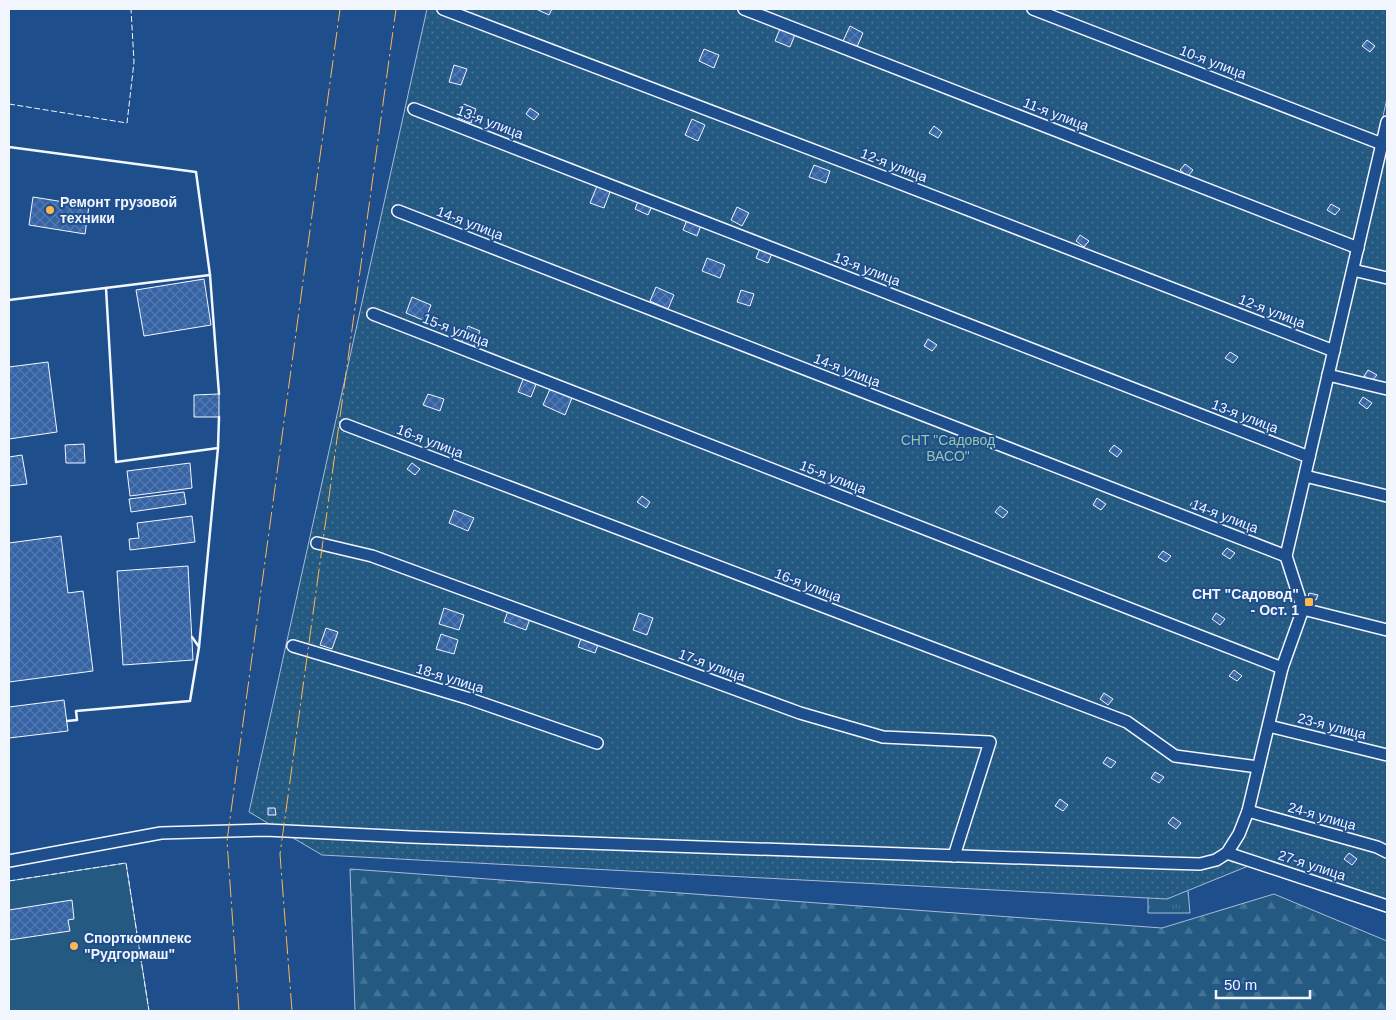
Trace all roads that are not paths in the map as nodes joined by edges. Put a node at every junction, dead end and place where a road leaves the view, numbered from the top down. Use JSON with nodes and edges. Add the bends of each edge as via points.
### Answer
{"nodes":[{"id":1,"x":443,"y":9,"type":"edge"},
{"id":2,"x":744,"y":9,"type":"edge"},
{"id":3,"x":1033,"y":9,"type":"edge"},
{"id":4,"x":414,"y":108,"type":"dead end"},
{"id":5,"x":1387,"y":122,"type":"edge"},
{"id":6,"x":1383,"y":148,"type":"edge"},
{"id":7,"x":398,"y":211,"type":"dead end"},
{"id":8,"x":1358,"y":248,"type":"junction"},
{"id":9,"x":1353,"y":270,"type":"junction"},
{"id":10,"x":1387,"y":278,"type":"edge"},
{"id":11,"x":373,"y":314,"type":"dead end"},
{"id":12,"x":1334,"y":351,"type":"junction"},
{"id":13,"x":1328,"y":375,"type":"junction"},
{"id":14,"x":1387,"y":389,"type":"edge"},
{"id":15,"x":346,"y":425,"type":"dead end"},
{"id":16,"x":1309,"y":457,"type":"junction"},
{"id":17,"x":1305,"y":476,"type":"junction"},
{"id":18,"x":1387,"y":496,"type":"edge"},
{"id":19,"x":317,"y":543,"type":"dead end"},
{"id":20,"x":1286,"y":556,"type":"junction"},
{"id":21,"x":1303,"y":609,"type":"junction"},
{"id":22,"x":1387,"y":630,"type":"edge"},
{"id":23,"x":293,"y":646,"type":"dead end"},
{"id":24,"x":1282,"y":668,"type":"junction"},
{"id":25,"x":1269,"y":726,"type":"junction"},
{"id":26,"x":597,"y":743,"type":"dead end"},
{"id":27,"x":1387,"y":755,"type":"edge"},
{"id":28,"x":1258,"y":767,"type":"junction"},
{"id":29,"x":1248,"y":811,"type":"junction"},
{"id":30,"x":1387,"y":852,"type":"edge"},
{"id":31,"x":1227,"y":854,"type":"junction"},
{"id":32,"x":954,"y":856,"type":"junction"},
{"id":33,"x":9,"y":861,"type":"edge"},
{"id":34,"x":1387,"y":906,"type":"edge"}],
"edges":[{"from":1,"to":12,"type":"street","name":"12-я улица"},
{"from":2,"to":8,"type":"street","name":"11-я улица"},
{"from":3,"to":6,"type":"street","name":"10-я улица"},
{"from":4,"to":16,"type":"street","name":"13-я улица"},
{"from":5,"to":6,"type":"street"},
{"from":6,"to":8,"type":"street"},
{"from":7,"to":20,"type":"street","name":"14-я улица"},
{"from":8,"to":9,"type":"street"},
{"from":9,"to":10,"type":"street"},
{"from":9,"to":12,"type":"street"},
{"from":11,"to":24,"type":"street","name":"15-я улица"},
{"from":12,"to":13,"type":"street"},
{"from":13,"to":14,"type":"street"},
{"from":13,"to":16,"type":"street"},
{"from":15,"to":28,"type":"street","name":"16-я улица","via":[[1127,722],[1175,756]]},
{"from":16,"to":17,"type":"street"},
{"from":17,"to":18,"type":"street"},
{"from":17,"to":20,"type":"street"},
{"from":19,"to":32,"type":"street","name":"17-я улица","via":[[372,556],[800,713],[883,737],[990,742]]},
{"from":20,"to":21,"type":"street"},
{"from":21,"to":22,"type":"street"},
{"from":21,"to":24,"type":"street"},
{"from":23,"to":26,"type":"street","name":"18-я улица","via":[[467,698]]},
{"from":24,"to":25,"type":"street"},
{"from":25,"to":27,"type":"street","name":"23-я улица"},
{"from":25,"to":28,"type":"street"},
{"from":28,"to":29,"type":"street"},
{"from":29,"to":30,"type":"street","name":"24-я улица"},
{"from":29,"to":31,"type":"street","via":[[1240,834]]},
{"from":31,"to":32,"type":"street","via":[[1200,864]]},
{"from":31,"to":34,"type":"street","name":"27-я улица"},
{"from":32,"to":33,"type":"street","via":[[265,830],[161,833]]}]}
